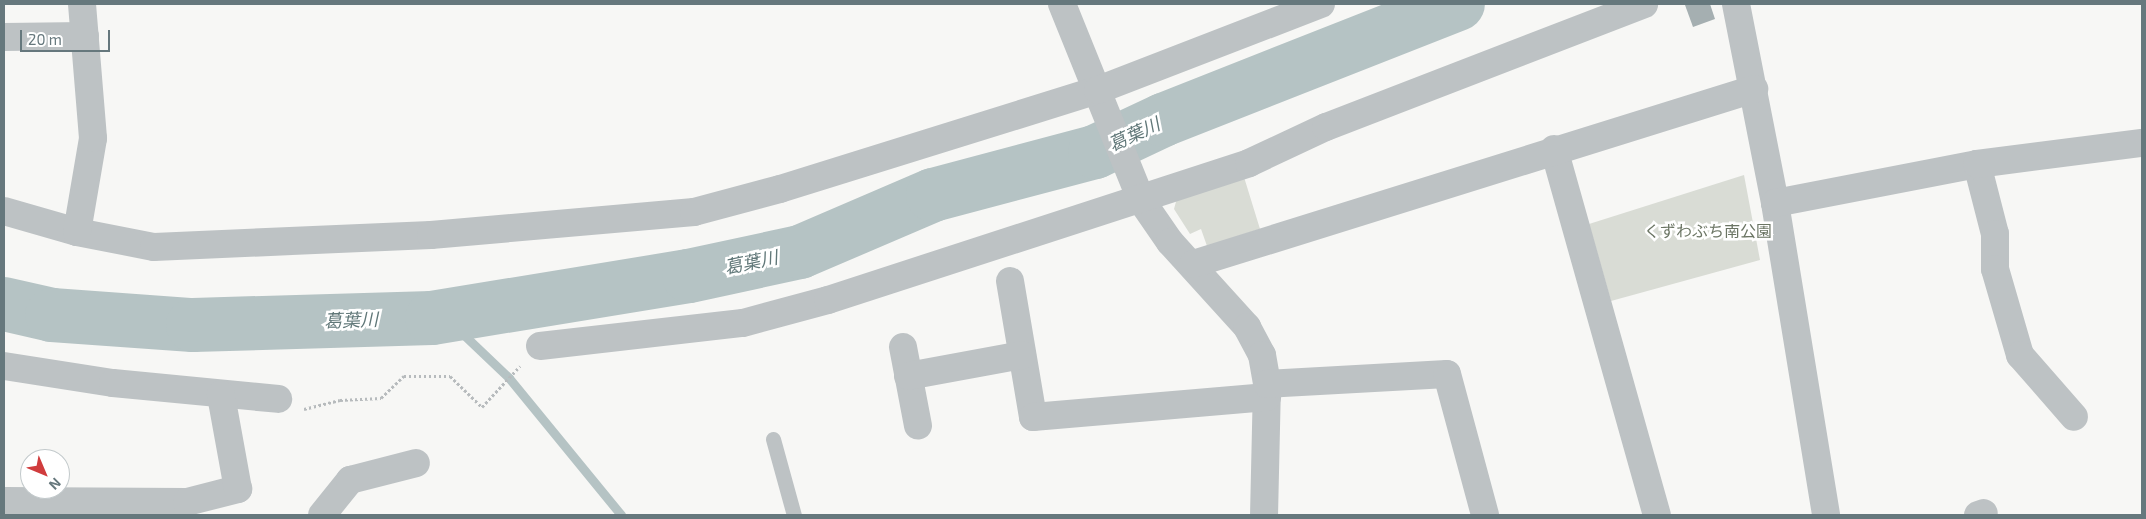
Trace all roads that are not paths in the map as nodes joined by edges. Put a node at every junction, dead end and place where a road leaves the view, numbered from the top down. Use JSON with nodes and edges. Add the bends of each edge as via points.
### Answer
{"nodes":[{"id":1,"x":82,"y":4,"type":"edge"},
{"id":2,"x":1062,"y":4,"type":"edge"},
{"id":3,"x":1321,"y":4,"type":"edge"},
{"id":4,"x":1644,"y":4,"type":"edge"},
{"id":5,"x":1736,"y":4,"type":"edge"},
{"id":6,"x":85,"y":36,"type":"junction"},
{"id":7,"x":4,"y":37,"type":"edge"},
{"id":8,"x":1754,"y":89,"type":"junction"},
{"id":9,"x":1098,"y":90,"type":"junction"},
{"id":10,"x":2142,"y":144,"type":"edge"},
{"id":11,"x":1554,"y":149,"type":"junction"},
{"id":12,"x":1977,"y":164,"type":"junction"},
{"id":13,"x":1141,"y":200,"type":"junction"},
{"id":14,"x":1775,"y":203,"type":"junction"},
{"id":15,"x":4,"y":211,"type":"edge"},
{"id":16,"x":77,"y":232,"type":"junction"},
{"id":17,"x":1193,"y":264,"type":"junction"},
{"id":18,"x":1010,"y":280,"type":"dead end"},
{"id":19,"x":902,"y":347,"type":"dead end"},
{"id":20,"x":534,"y":352,"type":"road end"},
{"id":21,"x":1022,"y":355,"type":"junction"},
{"id":22,"x":4,"y":366,"type":"edge"},
{"id":23,"x":908,"y":376,"type":"junction"},
{"id":24,"x":1267,"y":390,"type":"junction"},
{"id":25,"x":221,"y":395,"type":"junction"},
{"id":26,"x":278,"y":399,"type":"road end"},
{"id":27,"x":2074,"y":417,"type":"dead end"},
{"id":28,"x":918,"y":426,"type":"dead end"},
{"id":29,"x":773,"y":439,"type":"dead end"},
{"id":30,"x":416,"y":463,"type":"dead end"},
{"id":31,"x":4,"y":500,"type":"edge"},
{"id":32,"x":322,"y":515,"type":"edge"},
{"id":33,"x":794,"y":515,"type":"edge"},
{"id":34,"x":1264,"y":515,"type":"edge"},
{"id":35,"x":1485,"y":515,"type":"edge"},
{"id":36,"x":1658,"y":515,"type":"edge"},
{"id":37,"x":1826,"y":515,"type":"edge"}],
"edges":[{"from":1,"to":6,"type":"street"},
{"from":2,"to":9,"type":"street"},
{"from":3,"to":9,"type":"street"},
{"from":4,"to":13,"type":"street","via":[[1326,127],[1249,163]]},
{"from":5,"to":8,"type":"street"},
{"from":6,"to":7,"type":"street"},
{"from":6,"to":16,"type":"street","via":[[93,138]]},
{"from":8,"to":11,"type":"street"},
{"from":8,"to":14,"type":"street"},
{"from":9,"to":13,"type":"street"},
{"from":9,"to":16,"type":"street","via":[[780,189],[694,212],[431,235],[270,244],[154,247]]},
{"from":10,"to":12,"type":"street"},
{"from":11,"to":17,"type":"street"},
{"from":11,"to":36,"type":"street"},
{"from":12,"to":14,"type":"street"},
{"from":12,"to":27,"type":"street","via":[[1995,234],[1995,269],[2020,355]]},
{"from":13,"to":17,"type":"street","via":[[1170,242]]},
{"from":13,"to":20,"type":"street","via":[[1126,202],[828,300],[743,323]]},
{"from":14,"to":37,"type":"street"},
{"from":15,"to":16,"type":"street"},
{"from":17,"to":24,"type":"street","via":[[1247,327],[1262,355]]},
{"from":18,"to":21,"type":"street"},
{"from":19,"to":23,"type":"street"},
{"from":21,"to":23,"type":"street"},
{"from":21,"to":24,"type":"street","via":[[1033,417]]},
{"from":22,"to":25,"type":"street"},
{"from":23,"to":28,"type":"street"},
{"from":24,"to":34,"type":"street"},
{"from":24,"to":35,"type":"street","via":[[1447,374]]},
{"from":25,"to":26,"type":"street"},
{"from":25,"to":31,"type":"street","via":[[238,489],[187,502]]},
{"from":29,"to":33,"type":"lane"},
{"from":30,"to":32,"type":"street","via":[[350,480]]}]}
